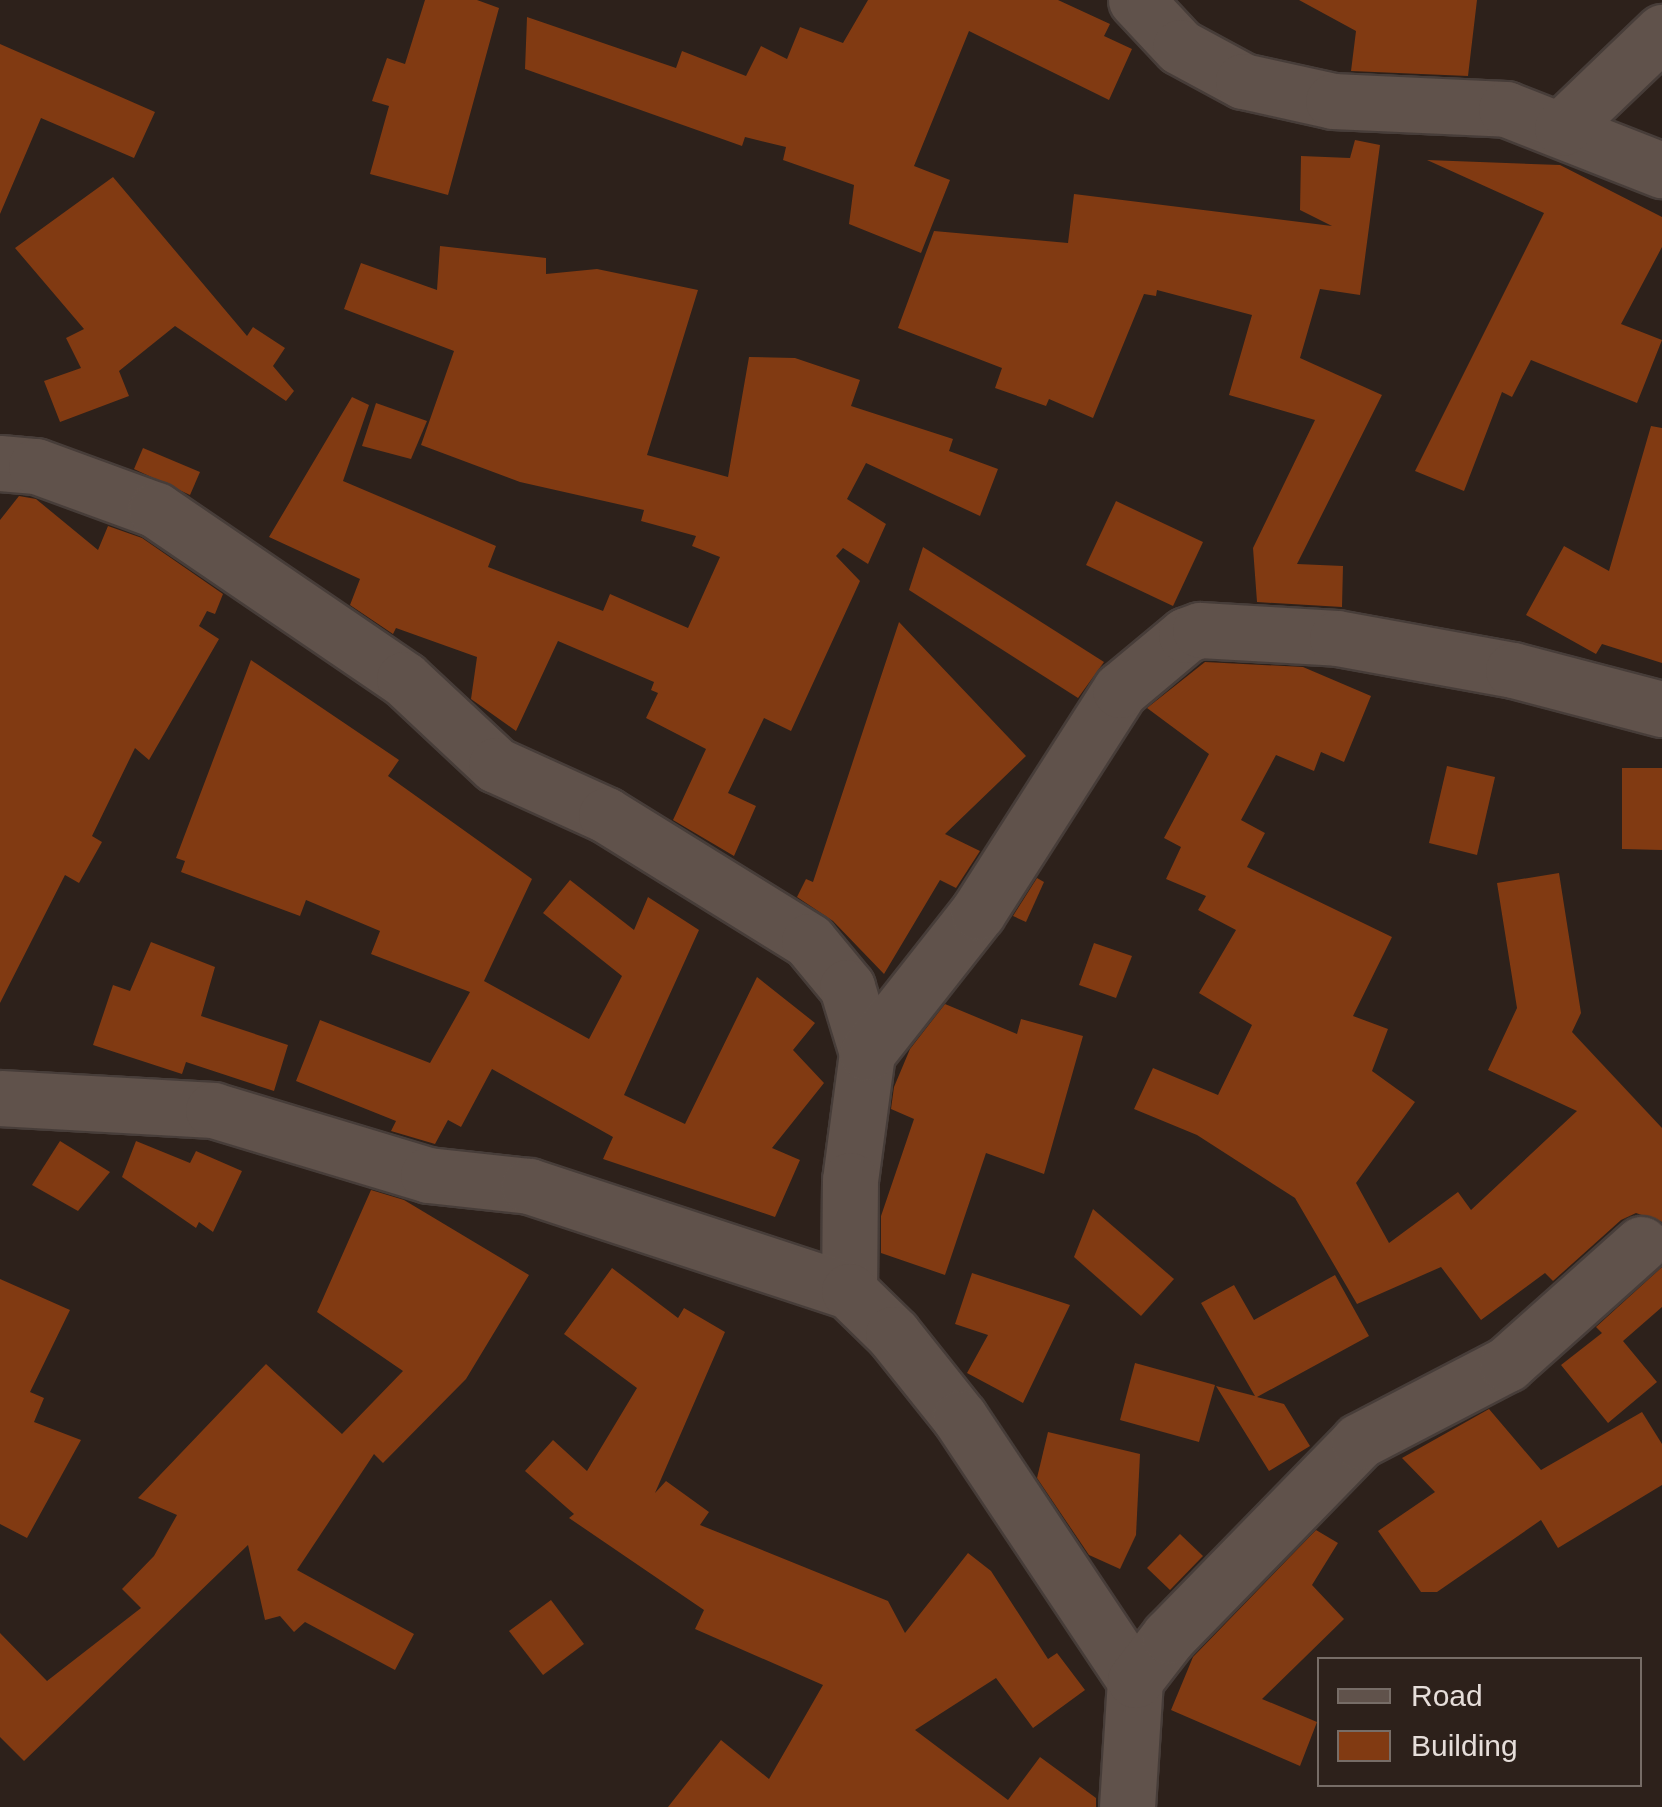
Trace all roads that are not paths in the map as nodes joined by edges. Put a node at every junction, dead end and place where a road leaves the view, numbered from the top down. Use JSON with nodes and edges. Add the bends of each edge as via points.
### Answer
{"nodes":[{"id":1,"x":1136,"y":0,"type":"edge"},
{"id":2,"x":1662,"y":32,"type":"edge"},
{"id":3,"x":1562,"y":128,"type":"junction"},
{"id":4,"x":1662,"y":170,"type":"edge"},
{"id":5,"x":0,"y":463,"type":"edge"},
{"id":6,"x":1662,"y":709,"type":"edge"},
{"id":7,"x":866,"y":1053,"type":"junction"},
{"id":8,"x":0,"y":1098,"type":"edge"},
{"id":9,"x":1641,"y":1244,"type":"dead end"},
{"id":10,"x":849,"y":1291,"type":"junction"},
{"id":11,"x":1135,"y":1680,"type":"junction"},
{"id":12,"x":1127,"y":1807,"type":"edge"}],
"edges":[{"from":1,"to":3,"type":"street","via":[[1180,47],[1244,81],[1332,101],[1506,110]]},
{"from":2,"to":3,"type":"street"},
{"from":3,"to":4,"type":"street"},
{"from":5,"to":7,"type":"street","via":[[36,466],[156,510],[404,679],[496,764],[606,815],[809,940],[847,987]]},
{"from":6,"to":7,"type":"street","via":[[1513,670],[1337,638],[1200,630],[1186,635],[1120,690],[978,912]]},
{"from":7,"to":10,"type":"street","via":[[850,1180]]},
{"from":8,"to":10,"type":"street","via":[[213,1110],[428,1176],[529,1186]]},
{"from":9,"to":11,"type":"street","via":[[1506,1364],[1359,1441],[1169,1636]]},
{"from":10,"to":11,"type":"street","via":[[894,1334],[960,1418]]},
{"from":11,"to":12,"type":"street"}]}
